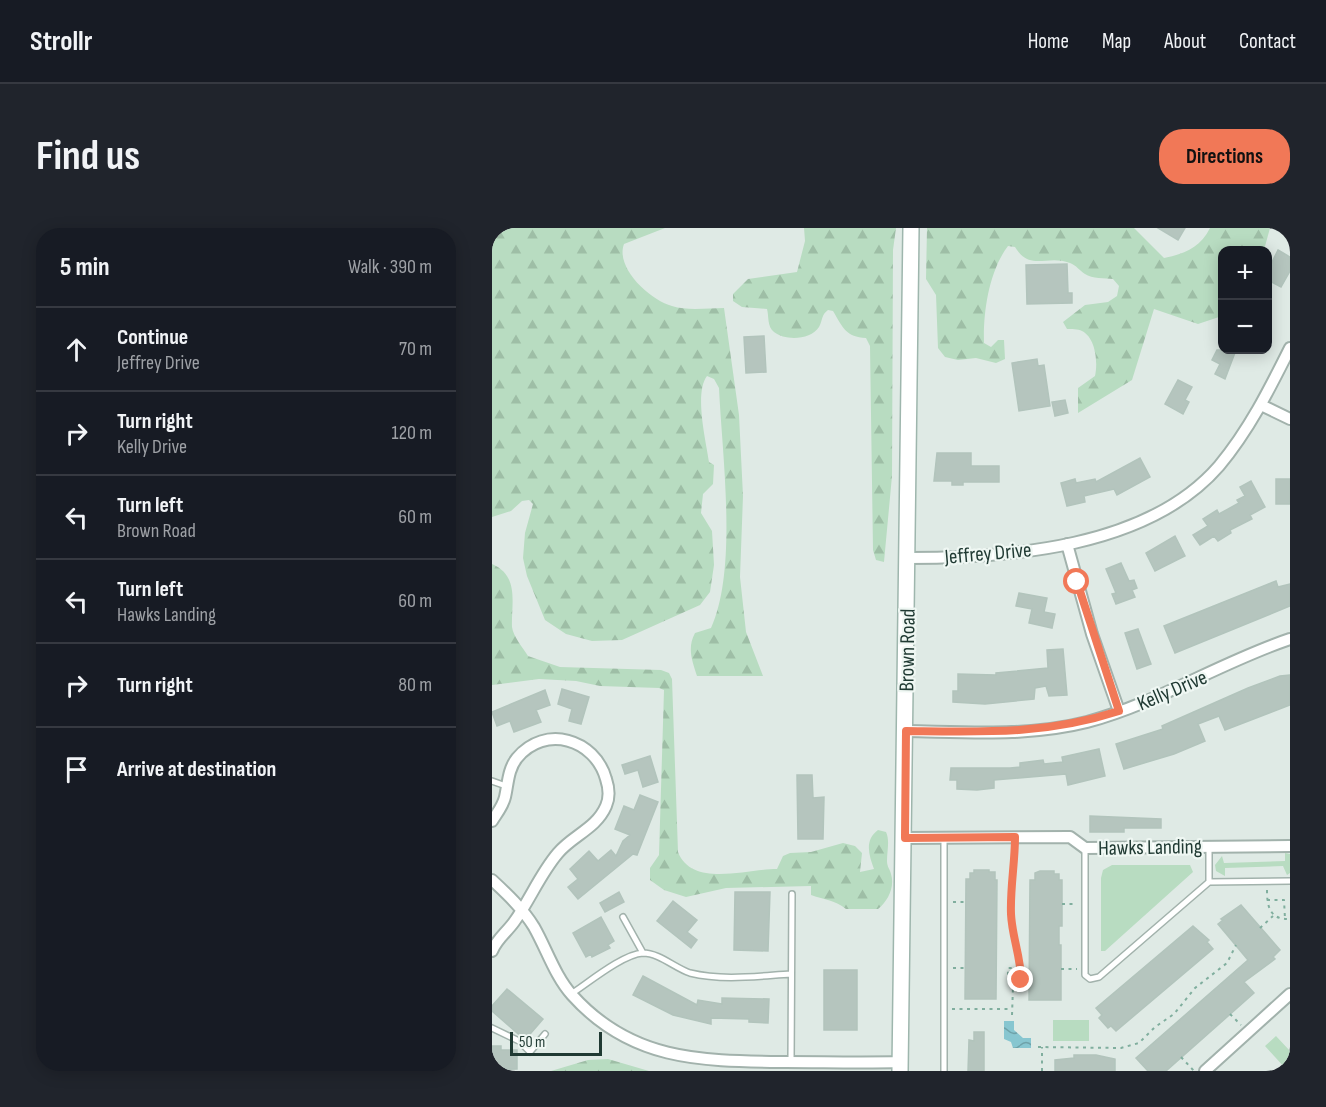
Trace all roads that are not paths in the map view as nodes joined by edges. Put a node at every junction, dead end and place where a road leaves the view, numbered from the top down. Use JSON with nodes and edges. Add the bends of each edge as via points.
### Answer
{"nodes":[{"id":1,"x":911,"y":228,"type":"edge"},
{"id":2,"x":1290,"y":348,"type":"edge"},
{"id":3,"x":1261,"y":405,"type":"junction"},
{"id":4,"x":1290,"y":419,"type":"edge"},
{"id":5,"x":1067,"y":544,"type":"junction"},
{"id":6,"x":908,"y":558,"type":"junction"},
{"id":7,"x":1290,"y":639,"type":"edge"},
{"id":8,"x":1119,"y":711,"type":"junction"},
{"id":9,"x":906,"y":731,"type":"junction"},
{"id":10,"x":492,"y":782,"type":"edge"},
{"id":11,"x":506,"y":786,"type":"junction"},
{"id":12,"x":492,"y":821,"type":"edge"},
{"id":13,"x":905,"y":838,"type":"junction"},
{"id":14,"x":944,"y":838,"type":"junction"},
{"id":15,"x":1209,"y":846,"type":"junction"},
{"id":16,"x":1290,"y":846,"type":"edge"},
{"id":17,"x":1085,"y":848,"type":"junction"},
{"id":18,"x":492,"y":880,"type":"edge"},
{"id":19,"x":1290,"y":881,"type":"edge"},
{"id":20,"x":1209,"y":882,"type":"junction"},
{"id":21,"x":792,"y":894,"type":"dead end"},
{"id":22,"x":522,"y":909,"type":"junction"},
{"id":23,"x":623,"y":917,"type":"dead end"},
{"id":24,"x":492,"y":951,"type":"edge"},
{"id":25,"x":643,"y":953,"type":"junction"},
{"id":26,"x":791,"y":974,"type":"junction"},
{"id":27,"x":571,"y":994,"type":"junction"},
{"id":28,"x":1290,"y":994,"type":"edge"},
{"id":29,"x":492,"y":1028,"type":"edge"},
{"id":30,"x":545,"y":1034,"type":"dead end"},
{"id":31,"x":791,"y":1062,"type":"junction"},
{"id":32,"x":900,"y":1067,"type":"edge"},
{"id":33,"x":944,"y":1071,"type":"edge"},
{"id":34,"x":1205,"y":1071,"type":"edge"}],
"edges":[{"from":1,"to":6,"type":"street","name":"Brown Road"},
{"from":2,"to":3,"type":"street","name":"Jeffrey Drive"},
{"from":3,"to":4,"type":"street"},
{"from":3,"to":5,"type":"street","name":"Jeffrey Drive","via":[[1218,467],[1183,499],[1136,524]]},
{"from":5,"to":6,"type":"street","name":"Jeffrey Drive","via":[[969,558]]},
{"from":5,"to":8,"type":"street"},
{"from":6,"to":9,"type":"street","name":"Brown Road"},
{"from":7,"to":8,"type":"street","name":"Kelly Drive"},
{"from":8,"to":9,"type":"street","name":"Kelly Drive","via":[[1087,722],[1038,730]]},
{"from":9,"to":13,"type":"street","name":"Brown Road"},
{"from":10,"to":11,"type":"lane"},
{"from":11,"to":12,"type":"street","via":[[501,808]]},
{"from":11,"to":22,"type":"street","via":[[516,759],[545,741],[564,740],[585,746],[597,758],[609,789],[599,819],[557,853]]},
{"from":13,"to":14,"type":"street","name":"Hawks Landing"},
{"from":13,"to":32,"type":"street","name":"Brown Road"},
{"from":14,"to":17,"type":"street","name":"Hawks Landing","via":[[1070,837]]},
{"from":14,"to":33,"type":"lane"},
{"from":15,"to":16,"type":"street","name":"Hawks Landing"},
{"from":15,"to":17,"type":"street","name":"Hawks Landing"},
{"from":15,"to":20,"type":"lane"},
{"from":17,"to":20,"type":"lane","via":[[1085,975],[1090,979],[1099,978]]},
{"from":18,"to":22,"type":"street"},
{"from":19,"to":20,"type":"lane"},
{"from":21,"to":26,"type":"lane"},
{"from":22,"to":24,"type":"street"},
{"from":22,"to":27,"type":"street"},
{"from":23,"to":25,"type":"lane"},
{"from":25,"to":26,"type":"lane","via":[[711,977]]},
{"from":25,"to":27,"type":"lane"},
{"from":26,"to":31,"type":"lane"},
{"from":27,"to":31,"type":"street","via":[[589,1014],[623,1036],[669,1054],[705,1060]]},
{"from":28,"to":34,"type":"street"},
{"from":29,"to":30,"type":"lane","via":[[531,1052]]},
{"from":31,"to":32,"type":"street"}]}
